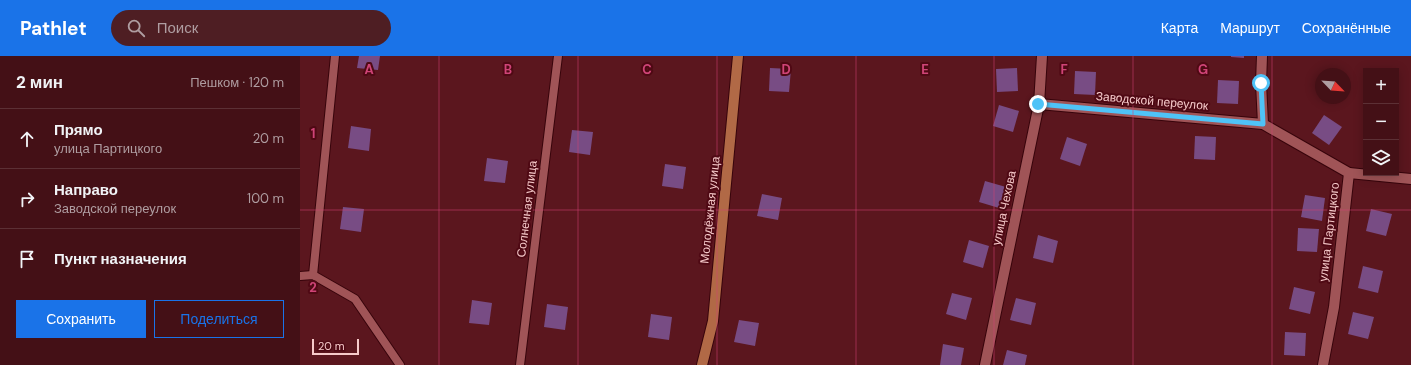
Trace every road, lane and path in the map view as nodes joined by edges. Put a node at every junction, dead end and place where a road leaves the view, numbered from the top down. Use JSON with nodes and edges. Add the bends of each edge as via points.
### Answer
{"nodes":[{"id":1,"x":335,"y":56,"type":"edge"},
{"id":2,"x":558,"y":56,"type":"edge"},
{"id":3,"x":738,"y":56,"type":"edge"},
{"id":4,"x":1042,"y":56,"type":"edge"},
{"id":5,"x":1262,"y":56,"type":"edge"},
{"id":6,"x":1038,"y":104,"type":"junction"},
{"id":7,"x":1263,"y":124,"type":"junction"},
{"id":8,"x":1349,"y":173,"type":"junction"},
{"id":9,"x":1411,"y":179,"type":"edge"},
{"id":10,"x":300,"y":276,"type":"edge"},
{"id":11,"x":313,"y":276,"type":"junction"},
{"id":12,"x":400,"y":365,"type":"edge"},
{"id":13,"x":520,"y":365,"type":"edge"},
{"id":14,"x":702,"y":365,"type":"edge"},
{"id":15,"x":985,"y":365,"type":"edge"},
{"id":16,"x":1324,"y":365,"type":"edge"}],
"edges":[{"from":1,"to":11,"type":"lane"},
{"from":2,"to":13,"type":"lane","name":"Солнечная улица"},
{"from":3,"to":14,"type":"street","name":"Молодёжная улица","via":[[713,321]]},
{"from":4,"to":6,"type":"street","name":"улица Чехова"},
{"from":5,"to":7,"type":"street"},
{"from":6,"to":7,"type":"street","name":"Заводской переулок"},
{"from":6,"to":15,"type":"street","name":"улица Чехова"},
{"from":7,"to":8,"type":"street","name":"улица Партицкого"},
{"from":8,"to":9,"type":"street"},
{"from":8,"to":16,"type":"street","name":"улица Партицкого","via":[[1334,307]]},
{"from":10,"to":11,"type":"lane"},
{"from":11,"to":12,"type":"lane","via":[[355,299]]}]}
